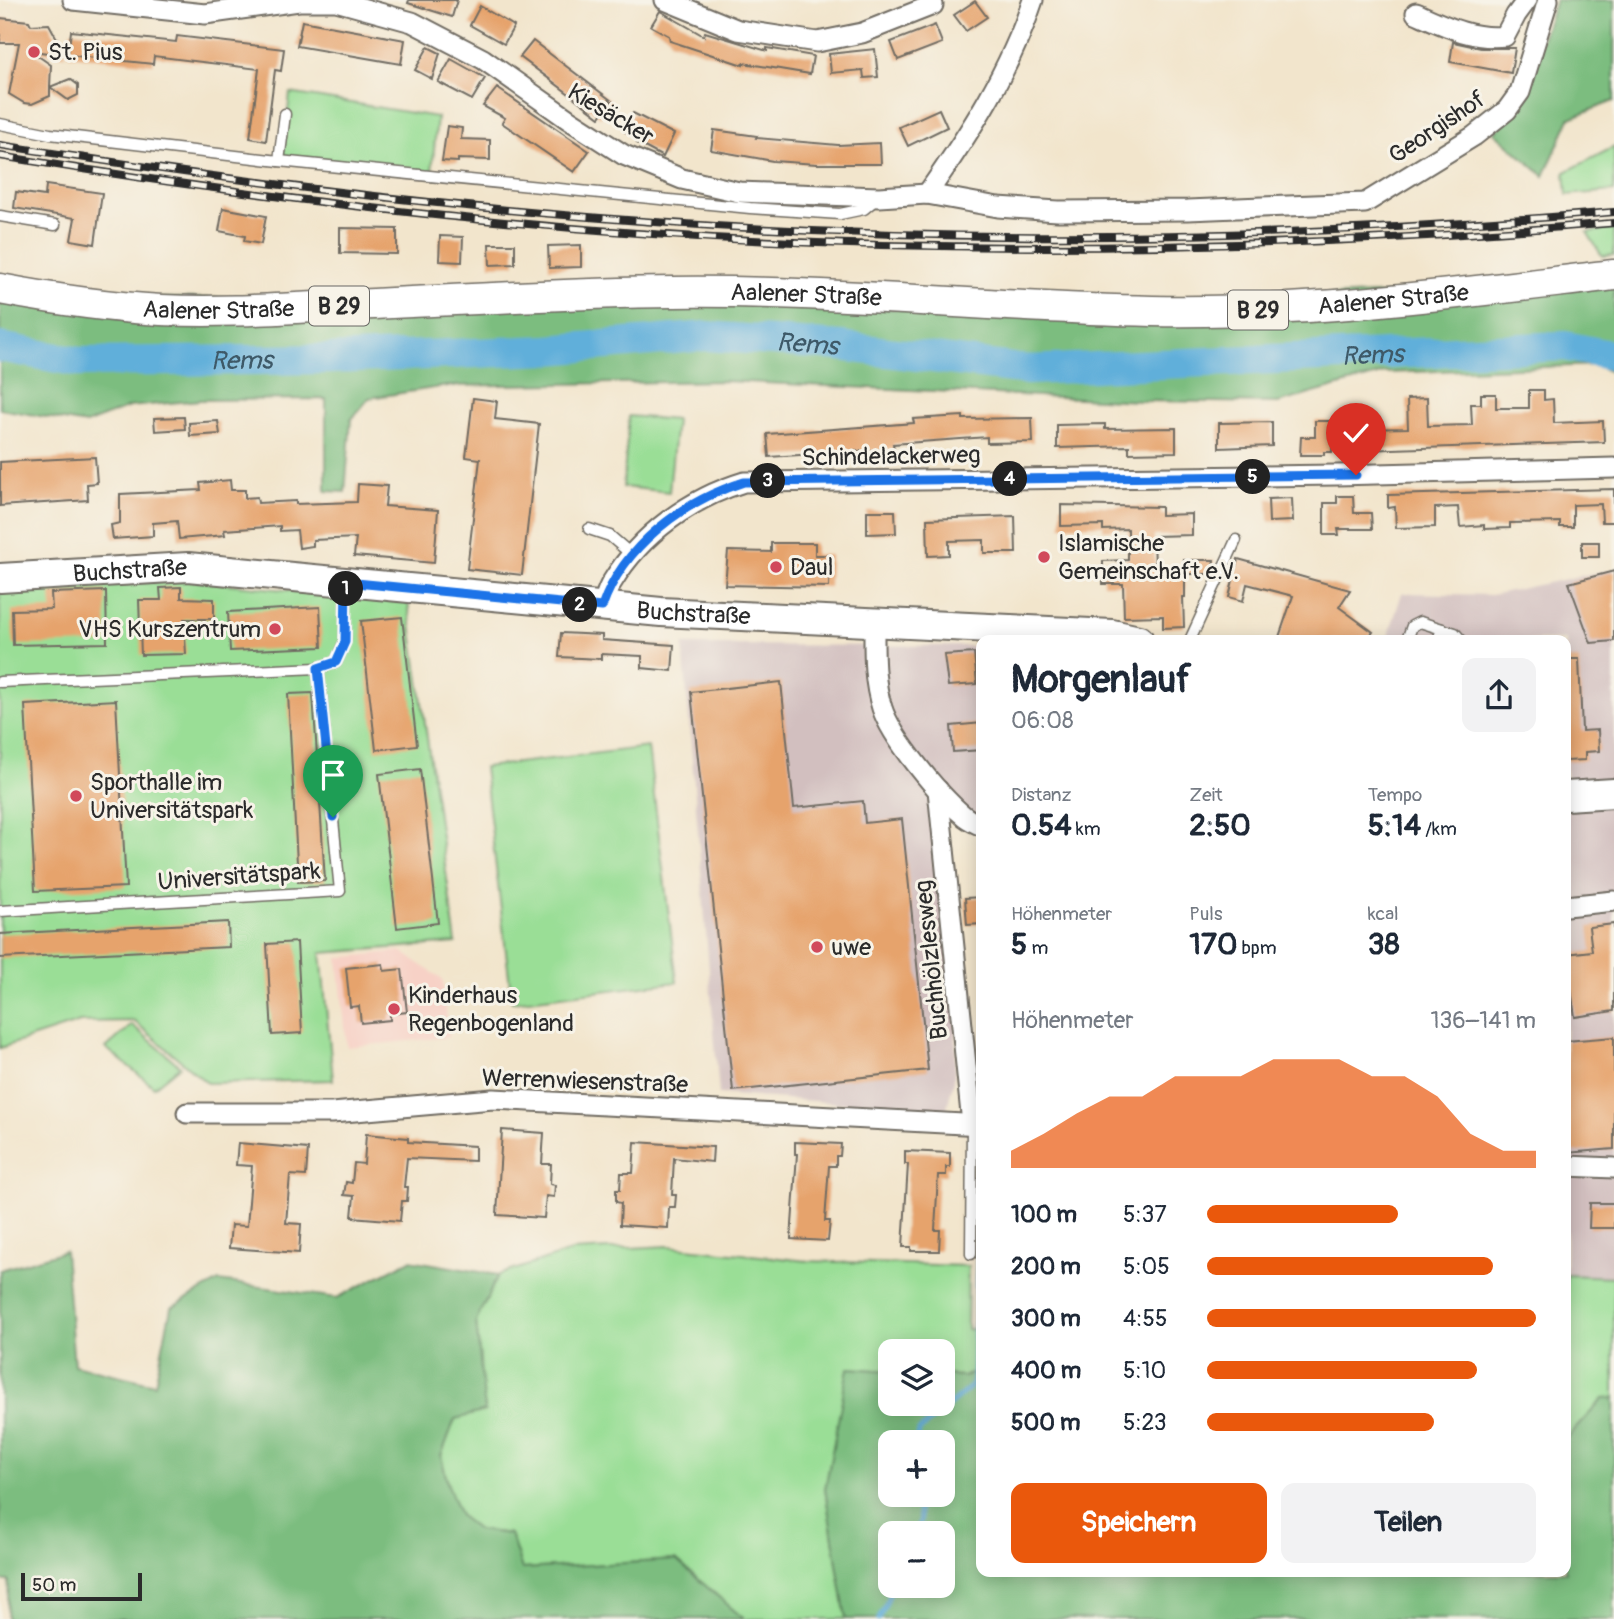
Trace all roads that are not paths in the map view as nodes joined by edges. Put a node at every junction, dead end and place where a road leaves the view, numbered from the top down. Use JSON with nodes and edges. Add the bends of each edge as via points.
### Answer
{"nodes":[{"id":1,"x":73,"y":0,"type":"edge"},
{"id":2,"x":665,"y":0,"type":"edge"},
{"id":3,"x":1033,"y":0,"type":"edge"},
{"id":4,"x":1527,"y":0,"type":"edge"},
{"id":5,"x":1548,"y":0,"type":"edge"},
{"id":6,"x":338,"y":1,"type":"edge"},
{"id":7,"x":933,"y":5,"type":"dead end"},
{"id":8,"x":1416,"y":13,"type":"dead end"},
{"id":9,"x":285,"y":114,"type":"dead end"},
{"id":10,"x":0,"y":124,"type":"edge"},
{"id":11,"x":279,"y":161,"type":"junction"},
{"id":12,"x":927,"y":194,"type":"junction"},
{"id":13,"x":879,"y":197,"type":"junction"},
{"id":14,"x":1365,"y":203,"type":"joint"},
{"id":15,"x":0,"y":216,"type":"edge"},
{"id":16,"x":55,"y":225,"type":"dead end"},
{"id":17,"x":1614,"y":275,"type":"edge"},
{"id":18,"x":0,"y":289,"type":"edge"},
{"id":19,"x":1614,"y":468,"type":"edge"},
{"id":20,"x":589,"y":529,"type":"dead end"},
{"id":21,"x":1236,"y":541,"type":"dead end"},
{"id":22,"x":632,"y":555,"type":"junction"},
{"id":23,"x":0,"y":578,"type":"edge"},
{"id":24,"x":346,"y":582,"type":"junction"},
{"id":25,"x":602,"y":607,"type":"junction"},
{"id":26,"x":874,"y":623,"type":"junction"},
{"id":27,"x":1442,"y":629,"type":"junction"},
{"id":28,"x":1116,"y":635,"type":"edge"},
{"id":29,"x":1193,"y":635,"type":"edge"},
{"id":30,"x":1410,"y":635,"type":"edge"},
{"id":31,"x":1440,"y":635,"type":"edge"},
{"id":32,"x":1457,"y":635,"type":"edge"},
{"id":33,"x":318,"y":668,"type":"junction"},
{"id":34,"x":0,"y":682,"type":"edge"},
{"id":35,"x":938,"y":790,"type":"junction"},
{"id":36,"x":1614,"y":793,"type":"edge"},
{"id":37,"x":1571,"y":796,"type":"edge"},
{"id":38,"x":976,"y":823,"type":"edge"},
{"id":39,"x":1614,"y":901,"type":"edge"},
{"id":40,"x":1571,"y":905,"type":"edge"},
{"id":41,"x":0,"y":911,"type":"edge"},
{"id":42,"x":187,"y":1113,"type":"dead end"},
{"id":43,"x":976,"y":1116,"type":"edge"},
{"id":44,"x":976,"y":1125,"type":"edge"},
{"id":45,"x":976,"y":1146,"type":"edge"},
{"id":46,"x":1571,"y":1166,"type":"edge"},
{"id":47,"x":1614,"y":1168,"type":"edge"},
{"id":48,"x":971,"y":1254,"type":"dead end"}],
"edges":[{"from":1,"to":6,"type":"street","name":"Kiesäcker","via":[[205,14],[299,1]]},
{"from":2,"to":7,"type":"street","via":[[738,30],[817,41],[862,33]]},
{"from":3,"to":12,"type":"street","via":[[1021,37],[968,135]]},
{"from":4,"to":8,"type":"street","via":[[1505,36],[1489,38]]},
{"from":5,"to":14,"type":"street","name":"Georgishof","via":[[1520,92],[1507,110]]},
{"from":6,"to":13,"type":"street","name":"Kiesäcker","via":[[412,22],[483,59],[624,155],[682,179],[739,192]]},
{"from":9,"to":11,"type":"lane"},
{"from":10,"to":11,"type":"lane"},
{"from":11,"to":13,"type":"lane","via":[[840,214],[864,209]]},
{"from":12,"to":13,"type":"street","name":"Kiesäcker"},
{"from":12,"to":14,"type":"street","name":"Kiesäcker","via":[[998,207],[1058,211]]},
{"from":15,"to":16,"type":"lane"},
{"from":17,"to":18,"type":"main road","name":"Aalener Straße","number":"B 29","via":[[1393,301],[1265,310],[1079,309],[761,291],[176,310]]},
{"from":19,"to":22,"type":"street","name":"Schindelackerweg","via":[[744,482],[690,505]]},
{"from":20,"to":22,"type":"lane","via":[[610,536]]},
{"from":21,"to":29,"type":"lane"},
{"from":22,"to":25,"type":"street","name":"Schindelackerweg","via":[[610,584]]},
{"from":23,"to":24,"type":"street","name":"Buchstraße","via":[[188,567]]},
{"from":24,"to":25,"type":"street","name":"Buchstraße"},
{"from":24,"to":33,"type":"lane","via":[[345,642],[336,662]]},
{"from":25,"to":26,"type":"street","name":"Buchstraße"},
{"from":26,"to":28,"type":"street","name":"Buchstraße"},
{"from":26,"to":35,"type":"street","via":[[874,677],[882,711],[906,751]]},
{"from":27,"to":30,"type":"lane","via":[[1416,622]]},
{"from":27,"to":31,"type":"lane"},
{"from":27,"to":32,"type":"lane"},
{"from":33,"to":34,"type":"lane"},
{"from":33,"to":41,"type":"lane","name":"Universitätspark","via":[[340,891]]},
{"from":35,"to":38,"type":"street"},
{"from":35,"to":43,"type":"street","name":"Buchhölzlesweg"},
{"from":36,"to":37,"type":"street"},
{"from":39,"to":40,"type":"street"},
{"from":42,"to":44,"type":"street","name":"Werrenwiesenstraße","via":[[332,1113],[493,1099]]},
{"from":45,"to":48,"type":"lane"},
{"from":46,"to":47,"type":"street"}]}
